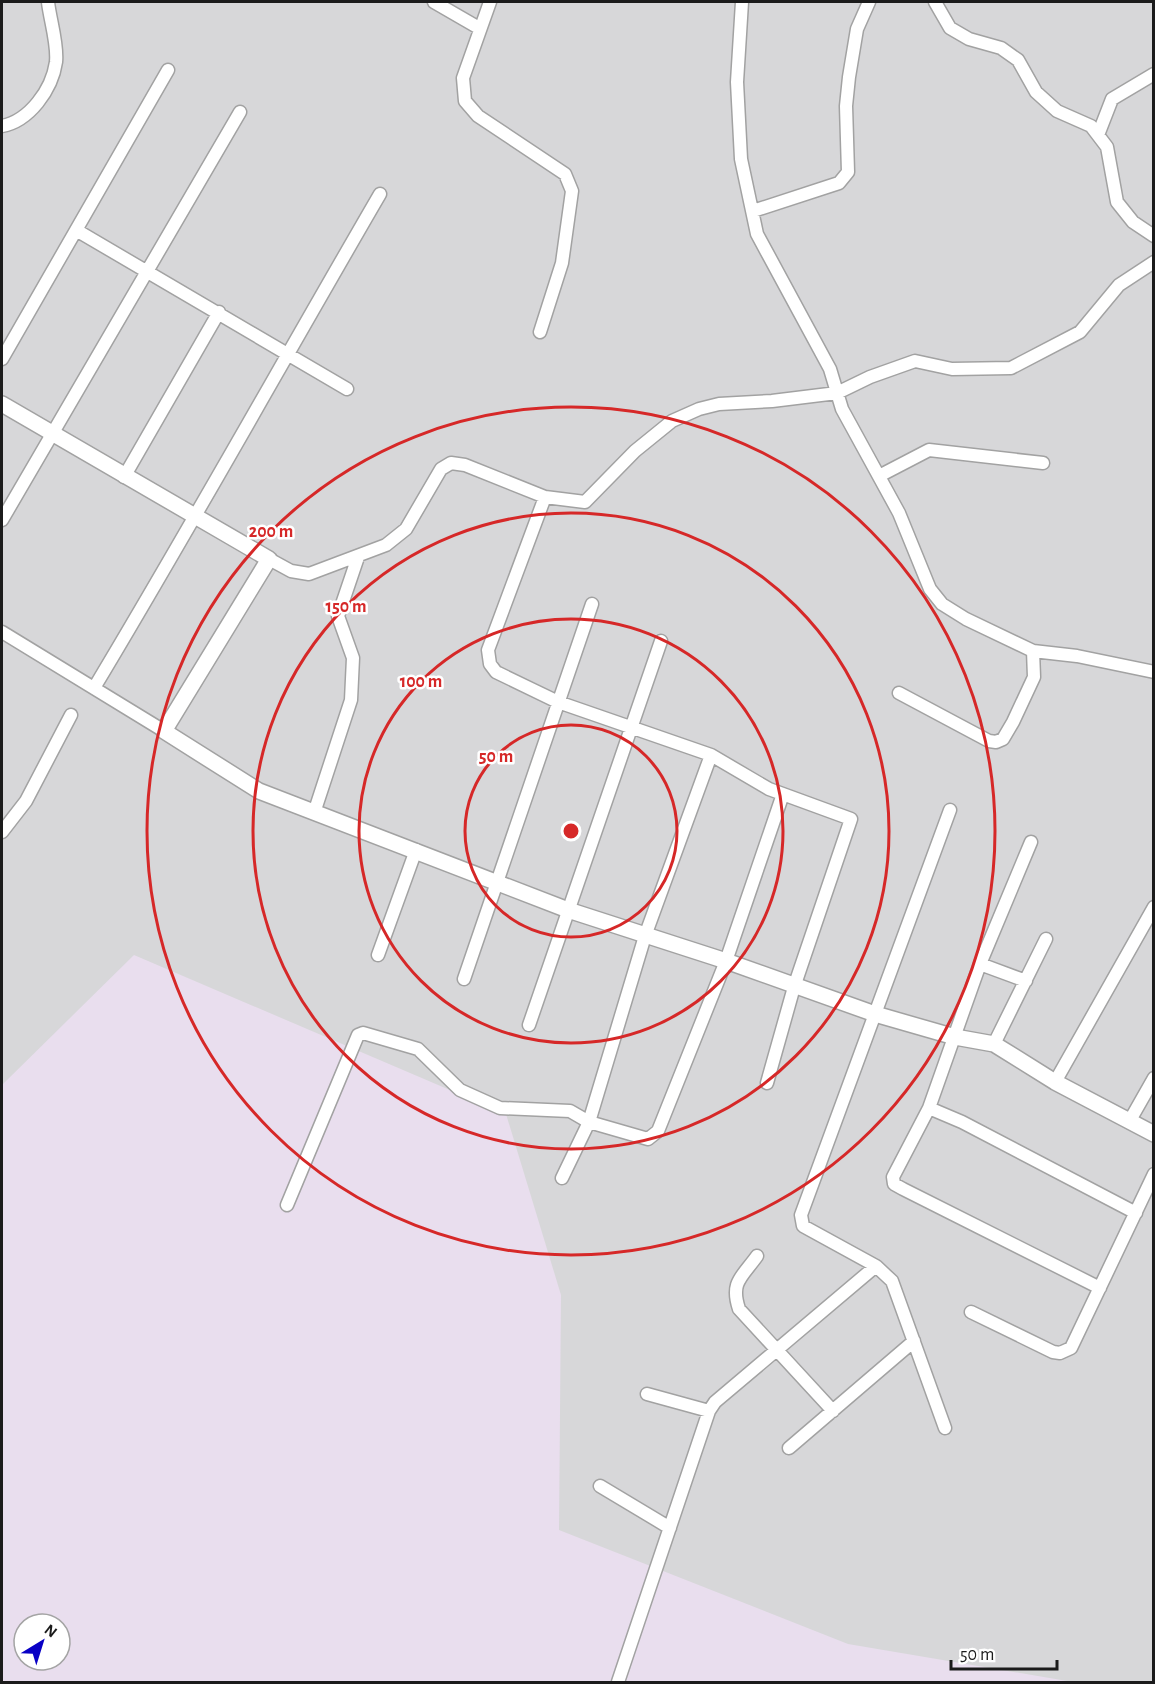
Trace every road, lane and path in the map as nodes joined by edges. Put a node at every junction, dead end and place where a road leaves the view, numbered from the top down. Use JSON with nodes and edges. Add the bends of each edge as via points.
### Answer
{"nodes":[{"id":1,"x":48,"y":2,"type":"edge"},
{"id":2,"x":434,"y":2,"type":"edge"},
{"id":3,"x":490,"y":2,"type":"edge"},
{"id":4,"x":742,"y":2,"type":"edge"},
{"id":5,"x":869,"y":2,"type":"edge"},
{"id":6,"x":935,"y":2,"type":"edge"},
{"id":7,"x":479,"y":28,"type":"junction"},
{"id":8,"x":168,"y":70,"type":"dead end"},
{"id":9,"x":1154,"y":74,"type":"edge"},
{"id":10,"x":240,"y":112,"type":"dead end"},
{"id":11,"x":2,"y":126,"type":"edge"},
{"id":12,"x":1098,"y":135,"type":"junction"},
{"id":13,"x":380,"y":194,"type":"dead end"},
{"id":14,"x":753,"y":212,"type":"junction"},
{"id":15,"x":76,"y":230,"type":"junction"},
{"id":16,"x":1154,"y":236,"type":"edge"},
{"id":17,"x":1154,"y":262,"type":"edge"},
{"id":18,"x":147,"y":271,"type":"junction"},
{"id":19,"x":219,"y":312,"type":"junction"},
{"id":20,"x":540,"y":332,"type":"dead end"},
{"id":21,"x":287,"y":354,"type":"junction"},
{"id":22,"x":2,"y":359,"type":"edge"},
{"id":23,"x":347,"y":389,"type":"dead end"},
{"id":24,"x":837,"y":393,"type":"junction"},
{"id":25,"x":2,"y":404,"type":"edge"},
{"id":26,"x":52,"y":433,"type":"junction"},
{"id":27,"x":1042,"y":463,"type":"dead end"},
{"id":28,"x":879,"y":476,"type":"junction"},
{"id":29,"x":124,"y":477,"type":"junction"},
{"id":30,"x":545,"y":497,"type":"junction"},
{"id":31,"x":196,"y":518,"type":"junction"},
{"id":32,"x":2,"y":520,"type":"edge"},
{"id":33,"x":358,"y":556,"type":"junction"},
{"id":34,"x":269,"y":559,"type":"junction"},
{"id":35,"x":592,"y":604,"type":"dead end"},
{"id":36,"x":2,"y":632,"type":"edge"},
{"id":37,"x":661,"y":641,"type":"dead end"},
{"id":38,"x":1033,"y":651,"type":"junction"},
{"id":39,"x":1154,"y":672,"type":"edge"},
{"id":40,"x":94,"y":688,"type":"junction"},
{"id":41,"x":899,"y":693,"type":"dead end"},
{"id":42,"x":558,"y":702,"type":"junction"},
{"id":43,"x":71,"y":715,"type":"dead end"},
{"id":44,"x":633,"y":727,"type":"junction"},
{"id":45,"x":164,"y":731,"type":"junction"},
{"id":46,"x":711,"y":755,"type":"junction"},
{"id":47,"x":783,"y":794,"type":"junction"},
{"id":48,"x":950,"y":810,"type":"dead end"},
{"id":49,"x":314,"y":813,"type":"junction"},
{"id":50,"x":2,"y":832,"type":"edge"},
{"id":51,"x":1031,"y":842,"type":"dead end"},
{"id":52,"x":416,"y":850,"type":"junction"},
{"id":53,"x":497,"y":882,"type":"junction"},
{"id":54,"x":1154,"y":907,"type":"edge"},
{"id":55,"x":568,"y":910,"type":"junction"},
{"id":56,"x":645,"y":936,"type":"junction"},
{"id":57,"x":1046,"y":939,"type":"dead end"},
{"id":58,"x":378,"y":954,"type":"dead end"},
{"id":59,"x":726,"y":961,"type":"junction"},
{"id":60,"x":980,"y":964,"type":"junction"},
{"id":61,"x":464,"y":978,"type":"dead end"},
{"id":62,"x":1026,"y":981,"type":"junction"},
{"id":63,"x":794,"y":987,"type":"junction"},
{"id":64,"x":875,"y":1014,"type":"junction"},
{"id":65,"x":529,"y":1025,"type":"dead end"},
{"id":66,"x":955,"y":1037,"type":"junction"},
{"id":67,"x":994,"y":1044,"type":"junction"},
{"id":68,"x":1154,"y":1078,"type":"edge"},
{"id":69,"x":1055,"y":1082,"type":"junction"},
{"id":70,"x":767,"y":1083,"type":"dead end"},
{"id":71,"x":929,"y":1108,"type":"junction"},
{"id":72,"x":589,"y":1122,"type":"junction"},
{"id":73,"x":1129,"y":1122,"type":"junction"},
{"id":74,"x":1154,"y":1134,"type":"edge"},
{"id":75,"x":1154,"y":1174,"type":"edge"},
{"id":76,"x":562,"y":1178,"type":"dead end"},
{"id":77,"x":287,"y":1205,"type":"dead end"},
{"id":78,"x":1136,"y":1213,"type":"junction"},
{"id":79,"x":757,"y":1256,"type":"dead end"},
{"id":80,"x":876,"y":1266,"type":"junction"},
{"id":81,"x":1100,"y":1288,"type":"junction"},
{"id":82,"x":971,"y":1312,"type":"dead end"},
{"id":83,"x":914,"y":1341,"type":"junction"},
{"id":84,"x":777,"y":1349,"type":"junction"},
{"id":85,"x":647,"y":1394,"type":"dead end"},
{"id":86,"x":709,"y":1411,"type":"junction"},
{"id":87,"x":833,"y":1411,"type":"junction"},
{"id":88,"x":945,"y":1428,"type":"dead end"},
{"id":89,"x":789,"y":1449,"type":"dead end"},
{"id":90,"x":600,"y":1486,"type":"dead end"},
{"id":91,"x":670,"y":1528,"type":"junction"},
{"id":92,"x":618,"y":1683,"type":"edge"}],
"edges":[{"from":1,"to":11,"type":"street","via":[[56,62],[31,112]]},
{"from":2,"to":7,"type":"street"},
{"from":3,"to":7,"type":"street"},
{"from":4,"to":14,"type":"street","via":[[737,82],[741,159]]},
{"from":5,"to":14,"type":"street","via":[[857,29],[849,77],[848,172],[839,183]]},
{"from":6,"to":12,"type":"street","via":[[950,28],[969,39],[1001,48],[1018,60],[1036,92],[1058,111],[1091,126]]},
{"from":7,"to":20,"type":"street","via":[[463,78],[467,105],[564,174],[572,192],[562,263]]},
{"from":8,"to":15,"type":"street"},
{"from":9,"to":12,"type":"street","via":[[1112,99]]},
{"from":10,"to":18,"type":"street"},
{"from":12,"to":16,"type":"street","via":[[1107,147],[1117,202],[1133,222]]},
{"from":13,"to":21,"type":"street"},
{"from":14,"to":24,"type":"street","via":[[757,234],[830,369]]},
{"from":15,"to":18,"type":"street"},
{"from":15,"to":22,"type":"street"},
{"from":17,"to":24,"type":"street","via":[[1119,285],[1080,332],[1011,368],[951,369],[915,362]]},
{"from":18,"to":19,"type":"street"},
{"from":18,"to":26,"type":"street"},
{"from":19,"to":21,"type":"street"},
{"from":19,"to":29,"type":"street"},
{"from":21,"to":23,"type":"street"},
{"from":21,"to":31,"type":"street"},
{"from":24,"to":28,"type":"street"},
{"from":24,"to":30,"type":"street","via":[[699,408],[672,422],[630,455],[589,500]]},
{"from":25,"to":26,"type":"street"},
{"from":26,"to":29,"type":"street"},
{"from":26,"to":32,"type":"street"},
{"from":27,"to":28,"type":"street","via":[[929,450]]},
{"from":28,"to":38,"type":"street","via":[[899,513],[930,589],[942,604]]},
{"from":29,"to":31,"type":"street"},
{"from":30,"to":33,"type":"street","via":[[452,463],[441,469],[406,529],[386,545]]},
{"from":30,"to":42,"type":"street","via":[[488,650],[496,672]]},
{"from":31,"to":34,"type":"street"},
{"from":31,"to":40,"type":"street"},
{"from":33,"to":34,"type":"street","via":[[309,574],[291,571]]},
{"from":33,"to":49,"type":"street","via":[[338,616],[353,658],[351,700]]},
{"from":34,"to":45,"type":"street"},
{"from":35,"to":42,"type":"street"},
{"from":36,"to":40,"type":"street"},
{"from":37,"to":44,"type":"street"},
{"from":38,"to":39,"type":"street"},
{"from":38,"to":41,"type":"street","via":[[1034,677],[1013,722],[1003,739],[996,742]]},
{"from":40,"to":45,"type":"street"},
{"from":42,"to":44,"type":"street"},
{"from":42,"to":53,"type":"street"},
{"from":43,"to":50,"type":"street","via":[[26,801]]},
{"from":44,"to":46,"type":"street"},
{"from":44,"to":55,"type":"street"},
{"from":45,"to":49,"type":"street","via":[[259,791]]},
{"from":46,"to":47,"type":"street"},
{"from":46,"to":56,"type":"street"},
{"from":47,"to":59,"type":"street"},
{"from":47,"to":63,"type":"street","via":[[850,817],[852,822]]},
{"from":48,"to":64,"type":"street"},
{"from":49,"to":52,"type":"street"},
{"from":51,"to":60,"type":"street"},
{"from":52,"to":53,"type":"street"},
{"from":52,"to":58,"type":"street"},
{"from":53,"to":55,"type":"street"},
{"from":53,"to":61,"type":"street"},
{"from":54,"to":69,"type":"street"},
{"from":55,"to":56,"type":"street"},
{"from":55,"to":65,"type":"street"},
{"from":56,"to":59,"type":"street"},
{"from":56,"to":72,"type":"street"},
{"from":57,"to":62,"type":"street"},
{"from":59,"to":63,"type":"street"},
{"from":59,"to":72,"type":"street","via":[[653,1138]]},
{"from":60,"to":62,"type":"street"},
{"from":60,"to":66,"type":"street"},
{"from":62,"to":67,"type":"street"},
{"from":63,"to":64,"type":"street"},
{"from":63,"to":70,"type":"street"},
{"from":64,"to":66,"type":"street"},
{"from":64,"to":80,"type":"street","via":[[801,1215],[803,1226]]},
{"from":66,"to":67,"type":"street"},
{"from":66,"to":71,"type":"street"},
{"from":67,"to":69,"type":"street"},
{"from":68,"to":73,"type":"street"},
{"from":69,"to":73,"type":"street"},
{"from":71,"to":78,"type":"street"},
{"from":71,"to":81,"type":"street","via":[[893,1177],[894,1184]]},
{"from":72,"to":76,"type":"street"},
{"from":72,"to":77,"type":"street","via":[[570,1111],[553,1108],[506,1109],[492,1105],[460,1090],[418,1048],[363,1033],[358,1035]]},
{"from":73,"to":74,"type":"street"},
{"from":75,"to":78,"type":"street"},
{"from":78,"to":81,"type":"street"},
{"from":79,"to":84,"type":"street","via":[[736,1283],[734,1292],[740,1309]]},
{"from":80,"to":83,"type":"street","via":[[892,1281]]},
{"from":80,"to":84,"type":"street"},
{"from":81,"to":82,"type":"street","via":[[1071,1348],[1060,1353]]},
{"from":83,"to":87,"type":"street"},
{"from":83,"to":88,"type":"street"},
{"from":84,"to":86,"type":"street"},
{"from":84,"to":87,"type":"street"},
{"from":85,"to":86,"type":"street"},
{"from":86,"to":91,"type":"street"},
{"from":87,"to":89,"type":"street"},
{"from":90,"to":91,"type":"street"},
{"from":91,"to":92,"type":"street"}]}
